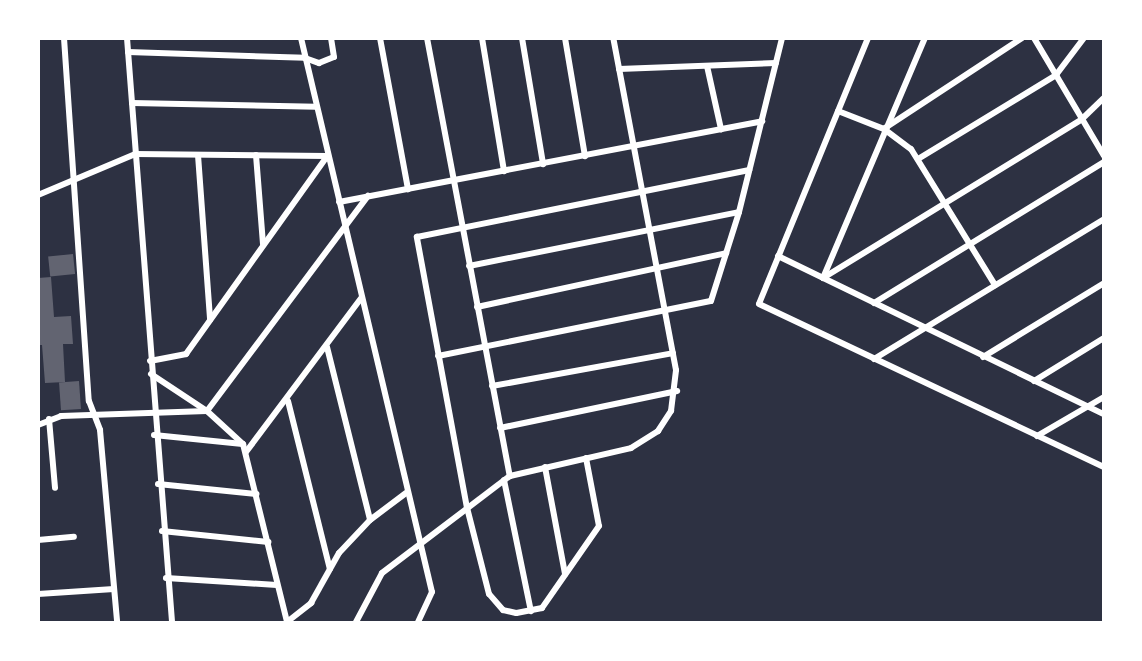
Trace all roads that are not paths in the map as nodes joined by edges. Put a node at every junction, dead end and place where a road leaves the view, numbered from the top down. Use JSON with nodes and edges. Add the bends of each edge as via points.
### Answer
{"nodes":[{"id":1,"x":64,"y":38,"type":"edge"},
{"id":2,"x":127,"y":38,"type":"edge"},
{"id":3,"x":301,"y":38,"type":"edge"},
{"id":4,"x":331,"y":38,"type":"edge"},
{"id":5,"x":380,"y":38,"type":"edge"},
{"id":6,"x":427,"y":38,"type":"edge"},
{"id":7,"x":482,"y":38,"type":"edge"},
{"id":8,"x":522,"y":38,"type":"edge"},
{"id":9,"x":565,"y":38,"type":"edge"},
{"id":10,"x":613,"y":38,"type":"edge"},
{"id":11,"x":782,"y":38,"type":"edge"},
{"id":12,"x":868,"y":38,"type":"edge"},
{"id":13,"x":925,"y":38,"type":"edge"},
{"id":14,"x":1023,"y":38,"type":"edge"},
{"id":15,"x":1034,"y":38,"type":"edge"},
{"id":16,"x":1084,"y":38,"type":"edge"},
{"id":17,"x":128,"y":52,"type":"junction"},
{"id":18,"x":306,"y":58,"type":"junction"},
{"id":19,"x":776,"y":63,"type":"junction"},
{"id":20,"x":707,"y":66,"type":"junction"},
{"id":21,"x":619,"y":69,"type":"junction"},
{"id":22,"x":1056,"y":75,"type":"junction"},
{"id":23,"x":1104,"y":98,"type":"edge"},
{"id":24,"x":132,"y":103,"type":"junction"},
{"id":25,"x":316,"y":107,"type":"junction"},
{"id":26,"x":838,"y":111,"type":"junction"},
{"id":27,"x":1082,"y":119,"type":"junction"},
{"id":28,"x":762,"y":121,"type":"junction"},
{"id":29,"x":721,"y":129,"type":"junction"},
{"id":30,"x":884,"y":129,"type":"junction"},
{"id":31,"x":633,"y":146,"type":"junction"},
{"id":32,"x":135,"y":154,"type":"junction"},
{"id":33,"x":198,"y":155,"type":"junction"},
{"id":34,"x":256,"y":155,"type":"junction"},
{"id":35,"x":327,"y":156,"type":"junction"},
{"id":36,"x":585,"y":156,"type":"junction"},
{"id":37,"x":1104,"y":156,"type":"edge"},
{"id":38,"x":918,"y":159,"type":"junction"},
{"id":39,"x":1104,"y":162,"type":"edge"},
{"id":40,"x":543,"y":164,"type":"junction"},
{"id":41,"x":750,"y":170,"type":"junction"},
{"id":42,"x":504,"y":171,"type":"junction"},
{"id":43,"x":74,"y":179,"type":"junction"},
{"id":44,"x":454,"y":181,"type":"junction"},
{"id":45,"x":408,"y":189,"type":"junction"},
{"id":46,"x":642,"y":190,"type":"junction"},
{"id":47,"x":38,"y":195,"type":"edge"},
{"id":48,"x":368,"y":196,"type":"junction"},
{"id":49,"x":339,"y":202,"type":"junction"},
{"id":50,"x":944,"y":202,"type":"junction"},
{"id":51,"x":739,"y":212,"type":"junction"},
{"id":52,"x":1104,"y":219,"type":"edge"},
{"id":53,"x":462,"y":225,"type":"junction"},
{"id":54,"x":344,"y":226,"type":"junction"},
{"id":55,"x":649,"y":229,"type":"junction"},
{"id":56,"x":969,"y":244,"type":"junction"},
{"id":57,"x":263,"y":246,"type":"junction"},
{"id":58,"x":726,"y":253,"type":"junction"},
{"id":59,"x":778,"y":256,"type":"junction"},
{"id":60,"x":470,"y":266,"type":"junction"},
{"id":61,"x":657,"y":271,"type":"junction"},
{"id":62,"x":822,"y":278,"type":"junction"},
{"id":63,"x":1104,"y":283,"type":"edge"},
{"id":64,"x":995,"y":285,"type":"junction"},
{"id":65,"x":361,"y":298,"type":"junction"},
{"id":66,"x":874,"y":303,"type":"junction"},
{"id":67,"x":477,"y":307,"type":"junction"},
{"id":68,"x":664,"y":309,"type":"junction"},
{"id":69,"x":210,"y":320,"type":"junction"},
{"id":70,"x":924,"y":328,"type":"junction"},
{"id":71,"x":1104,"y":338,"type":"edge"},
{"id":72,"x":485,"y":346,"type":"junction"},
{"id":73,"x":327,"y":347,"type":"junction"},
{"id":74,"x":673,"y":353,"type":"junction"},
{"id":75,"x":438,"y":356,"type":"junction"},
{"id":76,"x":983,"y":357,"type":"junction"},
{"id":77,"x":874,"y":359,"type":"junction"},
{"id":78,"x":150,"y":361,"type":"junction"},
{"id":79,"x":151,"y":374,"type":"junction"},
{"id":80,"x":1034,"y":381,"type":"junction"},
{"id":81,"x":492,"y":386,"type":"junction"},
{"id":82,"x":677,"y":391,"type":"junction"},
{"id":83,"x":1104,"y":397,"type":"edge"},
{"id":84,"x":288,"y":401,"type":"junction"},
{"id":85,"x":1088,"y":407,"type":"junction"},
{"id":86,"x":207,"y":411,"type":"junction"},
{"id":87,"x":153,"y":414,"type":"junction"},
{"id":88,"x":1104,"y":414,"type":"edge"},
{"id":89,"x":94,"y":415,"type":"junction"},
{"id":90,"x":49,"y":419,"type":"junction"},
{"id":91,"x":38,"y":425,"type":"edge"},
{"id":92,"x":500,"y":428,"type":"junction"},
{"id":93,"x":154,"y":435,"type":"junction"},
{"id":94,"x":1037,"y":436,"type":"junction"},
{"id":95,"x":243,"y":444,"type":"junction"},
{"id":96,"x":246,"y":452,"type":"junction"},
{"id":97,"x":586,"y":458,"type":"junction"},
{"id":98,"x":545,"y":467,"type":"junction"},
{"id":99,"x":1104,"y":467,"type":"edge"},
{"id":100,"x":507,"y":478,"type":"junction"},
{"id":101,"x":158,"y":484,"type":"junction"},
{"id":102,"x":55,"y":488,"type":"dead end"},
{"id":103,"x":256,"y":494,"type":"junction"},
{"id":104,"x":406,"y":494,"type":"junction"},
{"id":105,"x":467,"y":508,"type":"junction"},
{"id":106,"x":370,"y":520,"type":"junction"},
{"id":107,"x":162,"y":531,"type":"junction"},
{"id":108,"x":74,"y":537,"type":"dead end"},
{"id":109,"x":38,"y":540,"type":"edge"},
{"id":110,"x":268,"y":542,"type":"junction"},
{"id":111,"x":418,"y":546,"type":"junction"},
{"id":112,"x":330,"y":569,"type":"junction"},
{"id":113,"x":565,"y":574,"type":"junction"},
{"id":114,"x":166,"y":578,"type":"junction"},
{"id":115,"x":277,"y":585,"type":"junction"},
{"id":116,"x":114,"y":589,"type":"junction"},
{"id":117,"x":38,"y":594,"type":"edge"},
{"id":118,"x":531,"y":611,"type":"junction"},
{"id":119,"x":117,"y":622,"type":"edge"},
{"id":120,"x":172,"y":622,"type":"edge"},
{"id":121,"x":287,"y":622,"type":"edge"},
{"id":122,"x":356,"y":622,"type":"edge"},
{"id":123,"x":418,"y":622,"type":"edge"}],
"edges":[{"from":1,"to":43,"type":"street"},
{"from":2,"to":17,"type":"street"},
{"from":3,"to":18,"type":"street"},
{"from":4,"to":18,"type":"street","via":[[332,60],[319,63]]},
{"from":5,"to":45,"type":"street"},
{"from":6,"to":44,"type":"street"},
{"from":7,"to":42,"type":"street"},
{"from":8,"to":40,"type":"street"},
{"from":9,"to":36,"type":"street"},
{"from":10,"to":21,"type":"street"},
{"from":11,"to":19,"type":"street"},
{"from":12,"to":26,"type":"street"},
{"from":13,"to":30,"type":"street"},
{"from":14,"to":30,"type":"street"},
{"from":15,"to":22,"type":"street"},
{"from":16,"to":22,"type":"street"},
{"from":17,"to":18,"type":"street"},
{"from":17,"to":24,"type":"street"},
{"from":18,"to":25,"type":"street"},
{"from":19,"to":20,"type":"street"},
{"from":19,"to":28,"type":"street"},
{"from":20,"to":21,"type":"street"},
{"from":20,"to":29,"type":"street"},
{"from":21,"to":31,"type":"street"},
{"from":22,"to":27,"type":"street"},
{"from":22,"to":38,"type":"street"},
{"from":23,"to":27,"type":"street"},
{"from":24,"to":25,"type":"street"},
{"from":24,"to":32,"type":"street"},
{"from":25,"to":35,"type":"street"},
{"from":26,"to":30,"type":"street"},
{"from":26,"to":59,"type":"street"},
{"from":27,"to":37,"type":"street"},
{"from":27,"to":50,"type":"street"},
{"from":28,"to":29,"type":"street"},
{"from":28,"to":41,"type":"street"},
{"from":29,"to":31,"type":"street"},
{"from":30,"to":38,"type":"street"},
{"from":30,"to":62,"type":"street"},
{"from":31,"to":36,"type":"street"},
{"from":31,"to":46,"type":"street"},
{"from":32,"to":33,"type":"street"},
{"from":32,"to":43,"type":"street"},
{"from":32,"to":78,"type":"street"},
{"from":33,"to":34,"type":"street"},
{"from":33,"to":69,"type":"street"},
{"from":34,"to":35,"type":"street"},
{"from":34,"to":57,"type":"street"},
{"from":35,"to":49,"type":"street"},
{"from":35,"to":57,"type":"street"},
{"from":36,"to":40,"type":"street"},
{"from":38,"to":50,"type":"street"},
{"from":39,"to":56,"type":"street"},
{"from":40,"to":42,"type":"street"},
{"from":41,"to":46,"type":"street"},
{"from":41,"to":51,"type":"street"},
{"from":42,"to":44,"type":"street"},
{"from":43,"to":47,"type":"street"},
{"from":43,"to":89,"type":"street","via":[[89,401]]},
{"from":44,"to":45,"type":"street"},
{"from":44,"to":53,"type":"street"},
{"from":45,"to":48,"type":"street"},
{"from":46,"to":53,"type":"street"},
{"from":46,"to":55,"type":"street"},
{"from":48,"to":49,"type":"street"},
{"from":48,"to":54,"type":"street"},
{"from":49,"to":54,"type":"street"},
{"from":50,"to":56,"type":"street"},
{"from":50,"to":62,"type":"street"},
{"from":51,"to":55,"type":"street"},
{"from":51,"to":58,"type":"street"},
{"from":52,"to":64,"type":"street"},
{"from":53,"to":60,"type":"street"},
{"from":53,"to":75,"type":"street","via":[[421,234],[417,245]]},
{"from":54,"to":65,"type":"street"},
{"from":54,"to":86,"type":"street"},
{"from":55,"to":60,"type":"street"},
{"from":55,"to":61,"type":"street"},
{"from":56,"to":64,"type":"street"},
{"from":56,"to":66,"type":"street"},
{"from":57,"to":69,"type":"street"},
{"from":58,"to":61,"type":"street"},
{"from":58,"to":68,"type":"street","via":[[711,301]]},
{"from":59,"to":62,"type":"street"},
{"from":59,"to":77,"type":"street","via":[[759,304]]},
{"from":60,"to":67,"type":"street"},
{"from":61,"to":67,"type":"street"},
{"from":61,"to":68,"type":"street"},
{"from":62,"to":66,"type":"street"},
{"from":63,"to":76,"type":"street"},
{"from":64,"to":70,"type":"street"},
{"from":65,"to":73,"type":"street"},
{"from":65,"to":104,"type":"street"},
{"from":66,"to":70,"type":"street"},
{"from":67,"to":72,"type":"street"},
{"from":68,"to":72,"type":"street"},
{"from":68,"to":74,"type":"street"},
{"from":69,"to":78,"type":"street","via":[[184,356]]},
{"from":70,"to":76,"type":"street"},
{"from":70,"to":77,"type":"street"},
{"from":71,"to":80,"type":"street"},
{"from":72,"to":75,"type":"street"},
{"from":72,"to":81,"type":"street"},
{"from":73,"to":84,"type":"street"},
{"from":73,"to":106,"type":"street"},
{"from":74,"to":81,"type":"street"},
{"from":74,"to":82,"type":"street"},
{"from":75,"to":105,"type":"street"},
{"from":76,"to":80,"type":"street"},
{"from":77,"to":94,"type":"street"},
{"from":78,"to":79,"type":"street"},
{"from":79,"to":86,"type":"street"},
{"from":79,"to":87,"type":"street"},
{"from":80,"to":85,"type":"street"},
{"from":81,"to":92,"type":"street"},
{"from":82,"to":92,"type":"street"},
{"from":82,"to":97,"type":"street","via":[[666,421],[648,439]]},
{"from":83,"to":85,"type":"street"},
{"from":84,"to":96,"type":"street"},
{"from":84,"to":112,"type":"street"},
{"from":85,"to":88,"type":"street"},
{"from":85,"to":94,"type":"street"},
{"from":86,"to":87,"type":"street"},
{"from":86,"to":95,"type":"street"},
{"from":87,"to":89,"type":"street"},
{"from":87,"to":93,"type":"street"},
{"from":89,"to":90,"type":"street"},
{"from":89,"to":116,"type":"street"},
{"from":90,"to":91,"type":"street"},
{"from":90,"to":102,"type":"street"},
{"from":92,"to":100,"type":"street"},
{"from":93,"to":95,"type":"street"},
{"from":93,"to":101,"type":"street"},
{"from":94,"to":99,"type":"street"},
{"from":95,"to":96,"type":"street"},
{"from":96,"to":103,"type":"street"},
{"from":97,"to":98,"type":"street"},
{"from":97,"to":113,"type":"street","via":[[599,526]]},
{"from":98,"to":100,"type":"street"},
{"from":98,"to":113,"type":"street"},
{"from":100,"to":105,"type":"street"},
{"from":100,"to":118,"type":"street"},
{"from":101,"to":103,"type":"street"},
{"from":101,"to":107,"type":"street"},
{"from":103,"to":110,"type":"street"},
{"from":104,"to":106,"type":"street"},
{"from":104,"to":111,"type":"street"},
{"from":105,"to":111,"type":"street"},
{"from":105,"to":118,"type":"street","via":[[493,603],[516,613]]},
{"from":106,"to":112,"type":"street","via":[[338,553]]},
{"from":107,"to":110,"type":"street"},
{"from":107,"to":114,"type":"street"},
{"from":108,"to":109,"type":"street"},
{"from":110,"to":115,"type":"street"},
{"from":111,"to":122,"type":"street","via":[[382,573]]},
{"from":111,"to":123,"type":"street","via":[[432,596]]},
{"from":112,"to":121,"type":"street","via":[[311,603]]},
{"from":113,"to":118,"type":"street","via":[[542,608]]},
{"from":114,"to":115,"type":"street"},
{"from":114,"to":120,"type":"street"},
{"from":115,"to":121,"type":"street"},
{"from":116,"to":117,"type":"street"},
{"from":116,"to":119,"type":"street"}]}
